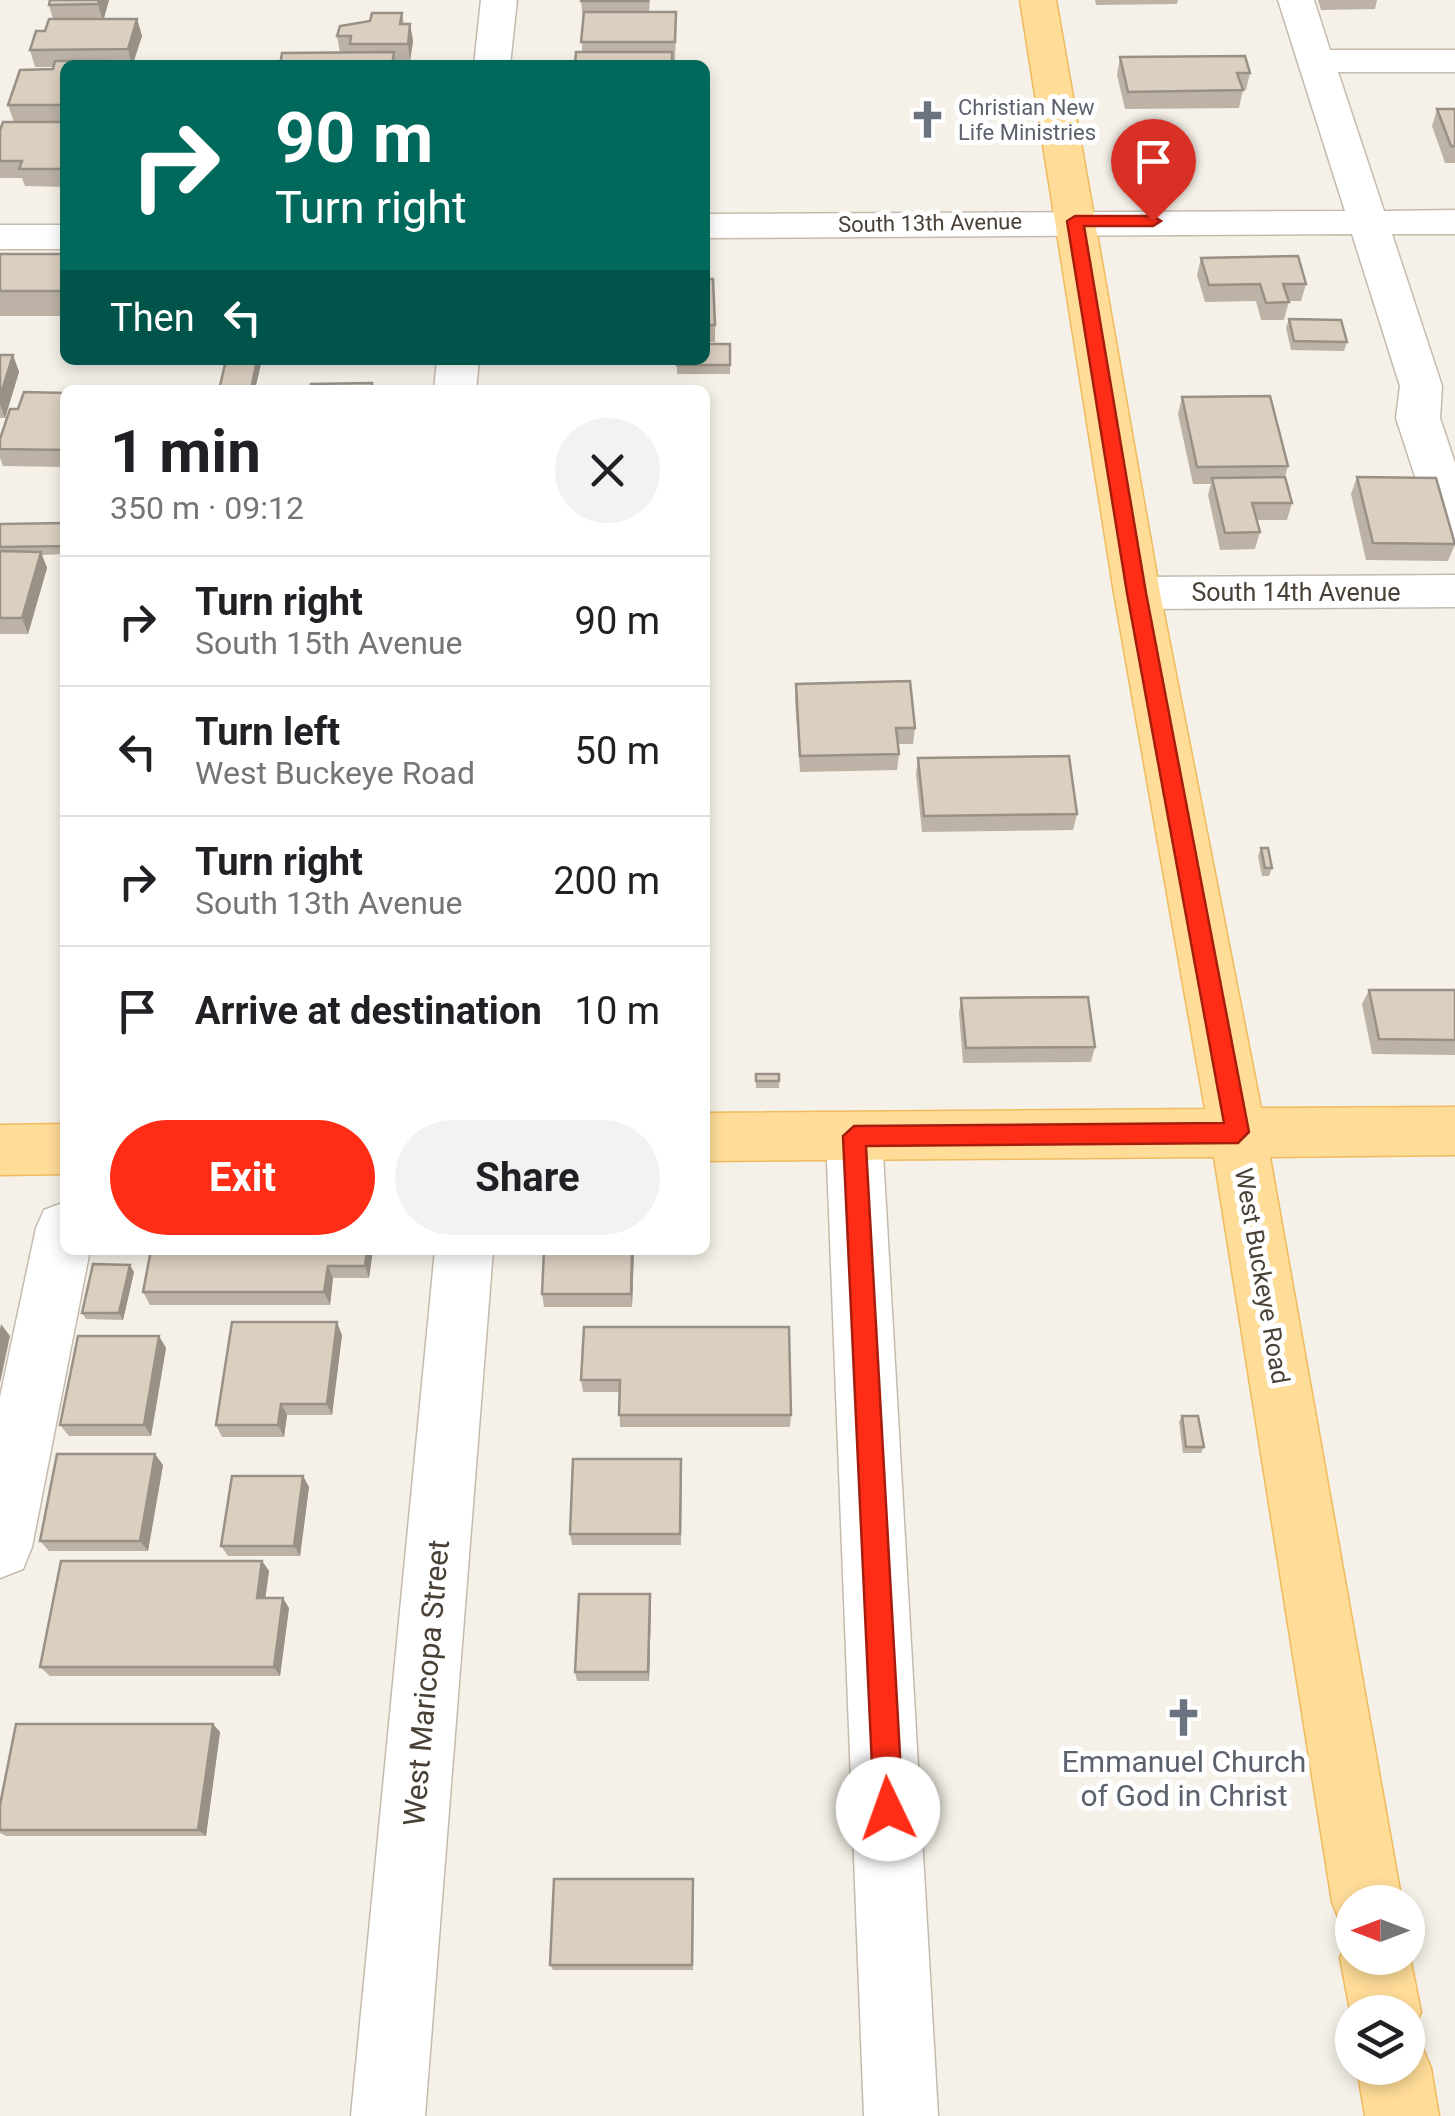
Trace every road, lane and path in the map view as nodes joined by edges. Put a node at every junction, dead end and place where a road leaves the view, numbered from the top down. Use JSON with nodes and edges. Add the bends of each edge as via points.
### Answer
{"nodes":[{"id":1,"x":499,"y":0,"type":"edge"},
{"id":2,"x":1038,"y":0,"type":"edge"},
{"id":3,"x":1296,"y":0,"type":"edge"},
{"id":4,"x":493,"y":60,"type":"edge"},
{"id":5,"x":1455,"y":60,"type":"edge"},
{"id":6,"x":1317,"y":61,"type":"junction"},
{"id":7,"x":1075,"y":221,"type":"junction"},
{"id":8,"x":1455,"y":222,"type":"edge"},
{"id":9,"x":1371,"y":223,"type":"junction"},
{"id":10,"x":710,"y":226,"type":"edge"},
{"id":11,"x":60,"y":236,"type":"edge"},
{"id":12,"x":0,"y":237,"type":"edge"},
{"id":13,"x":1455,"y":529,"type":"edge"},
{"id":14,"x":1455,"y":591,"type":"edge"},
{"id":15,"x":1137,"y":593,"type":"junction"},
{"id":16,"x":1455,"y":1130,"type":"edge"},
{"id":17,"x":1238,"y":1132,"type":"junction"},
{"id":18,"x":854,"y":1136,"type":"junction"},
{"id":19,"x":710,"y":1137,"type":"edge"},
{"id":20,"x":60,"y":1149,"type":"edge"},
{"id":21,"x":0,"y":1150,"type":"edge"},
{"id":22,"x":60,"y":1253,"type":"edge"},
{"id":23,"x":464,"y":1255,"type":"edge"},
{"id":24,"x":0,"y":1547,"type":"edge"},
{"id":25,"x":1363,"y":1885,"type":"edge"},
{"id":26,"x":1397,"y":2085,"type":"edge"},
{"id":27,"x":388,"y":2116,"type":"edge"},
{"id":28,"x":901,"y":2116,"type":"edge"},
{"id":29,"x":1402,"y":2116,"type":"edge"}],
"edges":[{"from":1,"to":4,"type":"street"},
{"from":2,"to":7,"type":"main road","name":"West Buckeye Road"},
{"from":3,"to":6,"type":"street"},
{"from":5,"to":6,"type":"street"},
{"from":6,"to":9,"type":"street"},
{"from":7,"to":9,"type":"street","name":"South 13th Avenue"},
{"from":7,"to":10,"type":"street","name":"South 13th Avenue"},
{"from":7,"to":15,"type":"main road","name":"West Buckeye Road"},
{"from":8,"to":9,"type":"street","name":"South 13th Avenue"},
{"from":9,"to":13,"type":"street","via":[[1420,386],[1418,418]]},
{"from":11,"to":12,"type":"street"},
{"from":14,"to":15,"type":"street","name":"South 14th Avenue"},
{"from":15,"to":17,"type":"main road","name":"West Buckeye Road"},
{"from":16,"to":17,"type":"main road"},
{"from":17,"to":18,"type":"main road"},
{"from":17,"to":25,"type":"main road","name":"West Buckeye Road"},
{"from":18,"to":19,"type":"main road"},
{"from":18,"to":28,"type":"street"},
{"from":20,"to":21,"type":"main road"},
{"from":22,"to":24,"type":"street"},
{"from":23,"to":27,"type":"street","name":"West Maricopa Street"},
{"from":26,"to":29,"type":"main road"}]}
